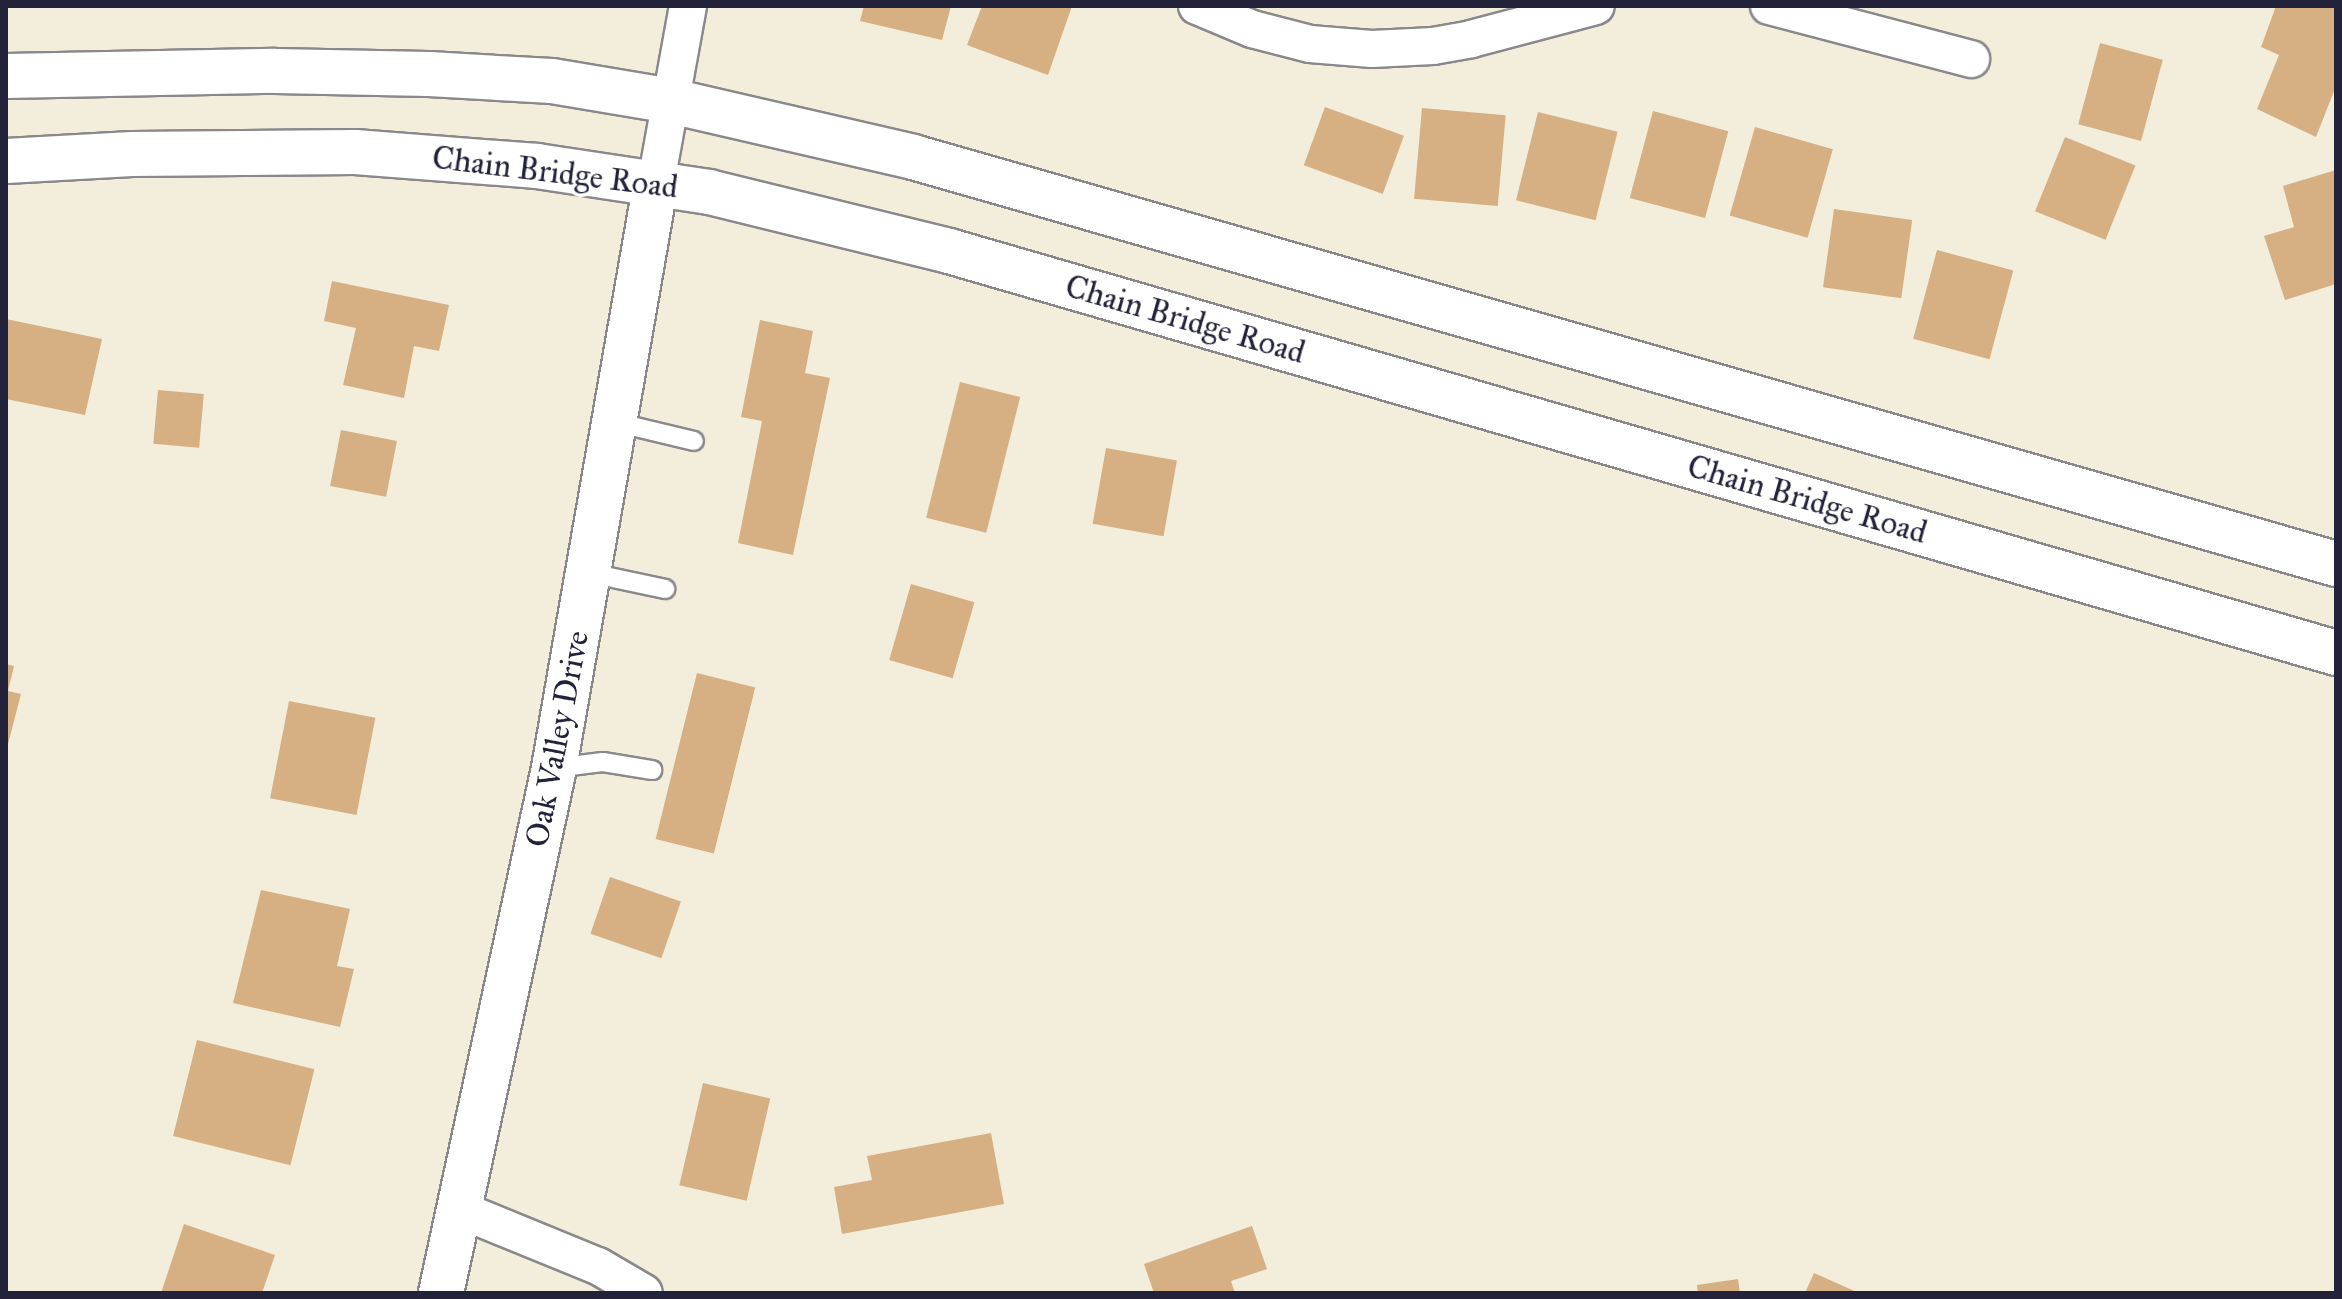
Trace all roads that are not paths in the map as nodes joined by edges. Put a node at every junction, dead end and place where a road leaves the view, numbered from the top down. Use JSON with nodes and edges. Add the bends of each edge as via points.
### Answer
{"nodes":[{"id":1,"x":688,"y":6,"type":"edge"},
{"id":2,"x":1197,"y":6,"type":"edge"},
{"id":3,"x":1596,"y":6,"type":"edge"},
{"id":4,"x":1769,"y":6,"type":"edge"},
{"id":5,"x":1971,"y":59,"type":"dead end"},
{"id":6,"x":6,"y":76,"type":"edge"},
{"id":7,"x":671,"y":101,"type":"junction"},
{"id":8,"x":6,"y":161,"type":"edge"},
{"id":9,"x":656,"y":182,"type":"junction"},
{"id":10,"x":615,"y":422,"type":"junction"},
{"id":11,"x":694,"y":441,"type":"dead end"},
{"id":12,"x":2336,"y":564,"type":"edge"},
{"id":13,"x":590,"y":573,"type":"junction"},
{"id":14,"x":665,"y":589,"type":"dead end"},
{"id":15,"x":2336,"y":653,"type":"edge"},
{"id":16,"x":554,"y":768,"type":"junction"},
{"id":17,"x":652,"y":770,"type":"dead end"},
{"id":18,"x":458,"y":1209,"type":"junction"},
{"id":19,"x":441,"y":1293,"type":"edge"},
{"id":20,"x":644,"y":1293,"type":"edge"}],
"edges":[{"from":1,"to":7,"type":"street"},
{"from":2,"to":3,"type":"street","via":[[1252,29],[1310,44],[1372,49],[1471,39]]},
{"from":4,"to":5,"type":"street"},
{"from":6,"to":7,"type":"main road","via":[[429,74],[552,81]]},
{"from":7,"to":9,"type":"street"},
{"from":7,"to":12,"type":"main road","via":[[913,157]]},
{"from":8,"to":9,"type":"main road","name":"Chain Bridge Road","via":[[355,152],[537,166]]},
{"from":9,"to":10,"type":"main road","name":"Oak Valley Drive"},
{"from":9,"to":15,"type":"main road","name":"Chain Bridge Road","via":[[949,251]]},
{"from":10,"to":11,"type":"lane"},
{"from":10,"to":13,"type":"main road","name":"Oak Valley Drive"},
{"from":13,"to":14,"type":"lane"},
{"from":13,"to":16,"type":"main road","name":"Oak Valley Drive"},
{"from":16,"to":17,"type":"lane","via":[[603,762]]},
{"from":16,"to":18,"type":"main road","name":"Oak Valley Drive"},
{"from":18,"to":19,"type":"main road","name":"Oak Valley Drive"},
{"from":18,"to":20,"type":"street","via":[[598,1266]]}]}
